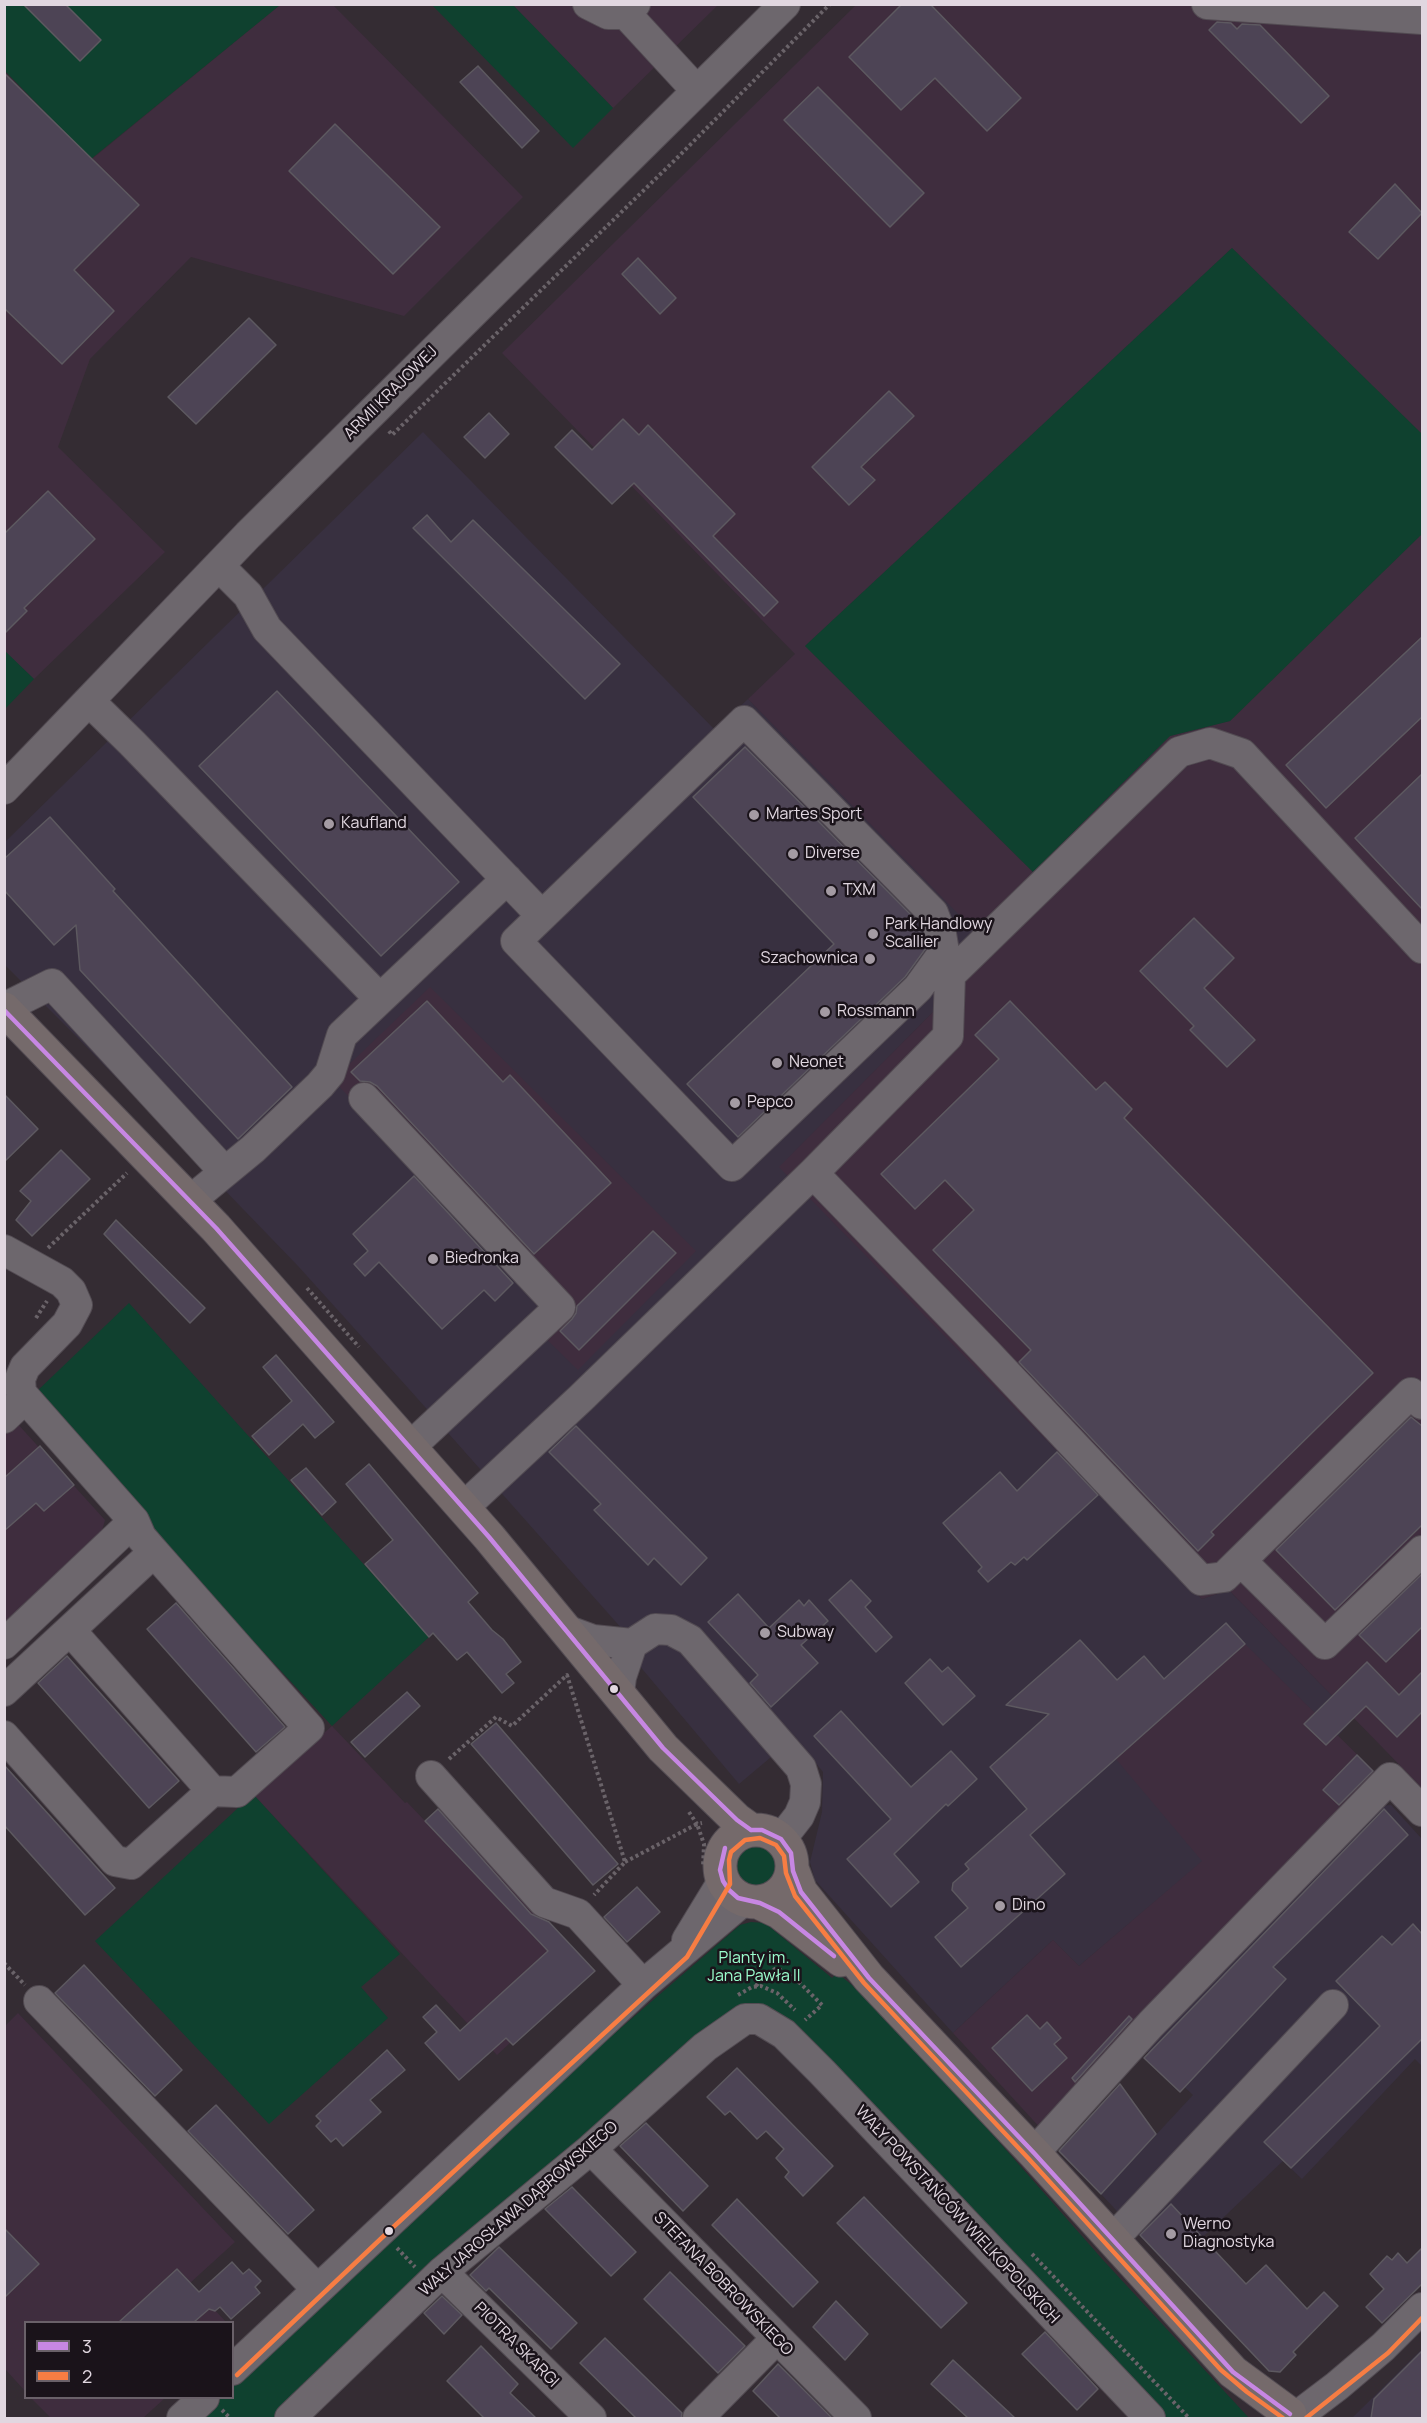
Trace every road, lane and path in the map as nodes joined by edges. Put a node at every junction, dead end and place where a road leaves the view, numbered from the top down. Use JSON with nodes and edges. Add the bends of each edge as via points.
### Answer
{"nodes":[{"id":1,"x":588,"y":4,"type":"edge"},
{"id":2,"x":785,"y":4,"type":"edge"},
{"id":3,"x":830,"y":4,"type":"edge"},
{"id":4,"x":1206,"y":4,"type":"edge"},
{"id":5,"x":631,"y":9,"type":"edge"},
{"id":6,"x":1422,"y":19,"type":"edge"},
{"id":7,"x":697,"y":91,"type":"junction"},
{"id":8,"x":392,"y":435,"type":"dead end"},
{"id":9,"x":219,"y":566,"type":"junction"},
{"id":10,"x":90,"y":702,"type":"junction"},
{"id":11,"x":4,"y":789,"type":"edge"},
{"id":12,"x":507,"y":879,"type":"junction"},
{"id":13,"x":542,"y":916,"type":"junction"},
{"id":14,"x":1422,"y":948,"type":"edge"},
{"id":15,"x":380,"y":999,"type":"junction"},
{"id":16,"x":4,"y":1008,"type":"edge"},
{"id":17,"x":364,"y":1098,"type":"dead end"},
{"id":18,"x":129,"y":1171,"type":"dead end"},
{"id":19,"x":224,"y":1172,"type":"junction"},
{"id":20,"x":813,"y":1173,"type":"junction"},
{"id":21,"x":191,"y":1200,"type":"junction"},
{"id":22,"x":4,"y":1250,"type":"edge"},
{"id":23,"x":32,"y":1267,"type":"junction"},
{"id":24,"x":53,"y":1291,"type":"dead end"},
{"id":25,"x":35,"y":1320,"type":"dead end"},
{"id":26,"x":1422,"y":1404,"type":"edge"},
{"id":27,"x":14,"y":1408,"type":"edge"},
{"id":28,"x":409,"y":1448,"type":"junction"},
{"id":29,"x":463,"y":1508,"type":"junction"},
{"id":30,"x":134,"y":1521,"type":"junction"},
{"id":31,"x":1422,"y":1551,"type":"edge"},
{"id":32,"x":154,"y":1552,"type":"junction"},
{"id":33,"x":1241,"y":1561,"type":"junction"},
{"id":34,"x":566,"y":1629,"type":"junction"},
{"id":35,"x":70,"y":1630,"type":"junction"},
{"id":36,"x":4,"y":1644,"type":"edge"},
{"id":37,"x":632,"y":1644,"type":"junction"},
{"id":38,"x":4,"y":1690,"type":"edge"},
{"id":39,"x":619,"y":1693,"type":"junction"},
{"id":40,"x":4,"y":1736,"type":"edge"},
{"id":41,"x":431,"y":1776,"type":"joint"},
{"id":42,"x":212,"y":1791,"type":"junction"},
{"id":43,"x":1422,"y":1810,"type":"edge"},
{"id":44,"x":752,"y":1839,"type":"junction"},
{"id":45,"x":625,"y":1862,"type":"junction"},
{"id":46,"x":792,"y":1871,"type":"junction"},
{"id":47,"x":732,"y":1890,"type":"junction"},
{"id":48,"x":578,"y":1914,"type":"junction"},
{"id":49,"x":869,"y":1978,"type":"junction"},
{"id":50,"x":643,"y":1985,"type":"junction"},
{"id":51,"x":756,"y":1986,"type":"junction"},
{"id":52,"x":736,"y":1996,"type":"dead end"},
{"id":53,"x":39,"y":2001,"type":"dead end"},
{"id":54,"x":1333,"y":2005,"type":"dead end"},
{"id":55,"x":759,"y":2019,"type":"joint"},
{"id":56,"x":591,"y":2149,"type":"junction"},
{"id":57,"x":1034,"y":2153,"type":"junction"},
{"id":58,"x":1112,"y":2240,"type":"junction"},
{"id":59,"x":393,"y":2243,"type":"dead end"},
{"id":60,"x":1027,"y":2249,"type":"dead end"},
{"id":61,"x":430,"y":2272,"type":"junction"},
{"id":62,"x":317,"y":2289,"type":"junction"},
{"id":63,"x":1422,"y":2308,"type":"edge"},
{"id":64,"x":777,"y":2338,"type":"junction"},
{"id":65,"x":234,"y":2368,"type":"edge"},
{"id":66,"x":202,"y":2399,"type":"edge"},
{"id":67,"x":1295,"y":2417,"type":"edge"},
{"id":68,"x":182,"y":2418,"type":"edge"},
{"id":69,"x":291,"y":2418,"type":"edge"},
{"id":70,"x":591,"y":2418,"type":"edge"},
{"id":71,"x":698,"y":2418,"type":"edge"},
{"id":72,"x":856,"y":2418,"type":"edge"},
{"id":73,"x":1150,"y":2418,"type":"edge"},
{"id":74,"x":1189,"y":2418,"type":"edge"}],
"edges":[{"from":1,"to":5,"type":"street","via":[[608,14]]},
{"from":2,"to":7,"type":"street","name":"ARMII KRAJOWEJ"},
{"from":3,"to":8,"type":"path","via":[[678,158]]},
{"from":4,"to":6,"type":"street"},
{"from":5,"to":7,"type":"street"},
{"from":7,"to":9,"type":"street","name":"ARMII KRAJOWEJ"},
{"from":9,"to":10,"type":"street","name":"ARMII KRAJOWEJ"},
{"from":9,"to":12,"type":"street","via":[[249,595],[267,629]]},
{"from":10,"to":11,"type":"street","name":"ARMII KRAJOWEJ"},
{"from":10,"to":15,"type":"street"},
{"from":12,"to":13,"type":"street"},
{"from":12,"to":15,"type":"street"},
{"from":13,"to":13,"type":"street","via":[[744,721],[933,913],[944,952],[918,988],[732,1166],[516,942]]},
{"from":14,"to":20,"type":"street","via":[[1242,754],[1210,743],[1179,752],[950,975],[948,1036]]},
{"from":15,"to":19,"type":"street","via":[[342,1035],[330,1073],[320,1085]]},
{"from":16,"to":19,"type":"street","via":[[52,984]]},
{"from":16,"to":21,"type":"main road"},
{"from":17,"to":28,"type":"street","via":[[560,1307]]},
{"from":18,"to":23,"type":"path","via":[[42,1252]]},
{"from":19,"to":21,"type":"street"},
{"from":20,"to":29,"type":"street"},
{"from":20,"to":33,"type":"street","via":[[1201,1580],[1224,1577]]},
{"from":21,"to":28,"type":"main road"},
{"from":22,"to":23,"type":"street"},
{"from":23,"to":27,"type":"street","via":[[67,1287],[77,1305],[67,1324],[25,1367]]},
{"from":24,"to":25,"type":"path"},
{"from":26,"to":33,"type":"street","via":[[1411,1393]]},
{"from":27,"to":30,"type":"street"},
{"from":28,"to":29,"type":"main road"},
{"from":29,"to":34,"type":"main road"},
{"from":30,"to":32,"type":"street"},
{"from":30,"to":36,"type":"street"},
{"from":31,"to":33,"type":"street","via":[[1325,1644]]},
{"from":32,"to":35,"type":"street"},
{"from":32,"to":42,"type":"street","via":[[309,1728],[237,1792]]},
{"from":34,"to":37,"type":"street","via":[[593,1640]]},
{"from":34,"to":39,"type":"main road"},
{"from":35,"to":38,"type":"street"},
{"from":35,"to":42,"type":"street"},
{"from":37,"to":39,"type":"street"},
{"from":37,"to":44,"type":"street","via":[[655,1629],[671,1630],[690,1640],[801,1768],[806,1784],[799,1816]]},
{"from":39,"to":44,"type":"main road","via":[[663,1748]]},
{"from":40,"to":42,"type":"street","via":[[115,1861],[131,1864]]},
{"from":41,"to":45,"type":"path","via":[[496,1717],[512,1726],[567,1675]]},
{"from":41,"to":48,"type":"street","via":[[544,1902]]},
{"from":43,"to":57,"type":"street","via":[[1390,1778],[1151,2024]]},
{"from":44,"to":46,"type":"main road","via":[[790,1853]]},
{"from":44,"to":47,"type":"main road","via":[[720,1870]]},
{"from":45,"to":47,"type":"path","via":[[697,1824],[704,1844]]},
{"from":45,"to":48,"type":"path"},
{"from":46,"to":47,"type":"main road","via":[[780,1894],[771,1900]]},
{"from":46,"to":49,"type":"main road","via":[[801,1892]]},
{"from":47,"to":49,"type":"main road","via":[[779,1912]]},
{"from":47,"to":50,"type":"street","via":[[681,1952]]},
{"from":48,"to":50,"type":"street"},
{"from":49,"to":57,"type":"main road"},
{"from":50,"to":62,"type":"street"},
{"from":51,"to":51,"type":"path","via":[[764,1975],[777,1968],[800,1983],[822,2006],[805,2020],[777,1993]]},
{"from":51,"to":52,"type":"path"},
{"from":53,"to":62,"type":"street"},
{"from":54,"to":58,"type":"street"},
{"from":55,"to":56,"type":"street","name":"WAŁY JAROSŁAWA DĄBROWSKIEGO","via":[[745,2019],[720,2035]]},
{"from":55,"to":73,"type":"street","name":"WAŁY POWSTAŃCÓW WIELKOPOLSKICH","via":[[784,2034],[822,2072]]},
{"from":56,"to":61,"type":"street","name":"WAŁY JAROSŁAWA DĄBROWSKIEGO"},
{"from":56,"to":64,"type":"street","name":"STEFANA BOBROWSKIEGO"},
{"from":57,"to":58,"type":"main road"},
{"from":58,"to":67,"type":"main road","via":[[1233,2372]]},
{"from":59,"to":61,"type":"path"},
{"from":60,"to":74,"type":"path"},
{"from":61,"to":69,"type":"street","name":"WAŁY JAROSŁAWA DĄBROWSKIEGO"},
{"from":61,"to":70,"type":"street","name":"PIOTRA SKARGI"},
{"from":62,"to":65,"type":"street"},
{"from":63,"to":67,"type":"street","via":[[1382,2348]]},
{"from":64,"to":71,"type":"street"},
{"from":64,"to":72,"type":"street","name":"STEFANA BOBROWSKIEGO"},
{"from":66,"to":68,"type":"street"}]}
